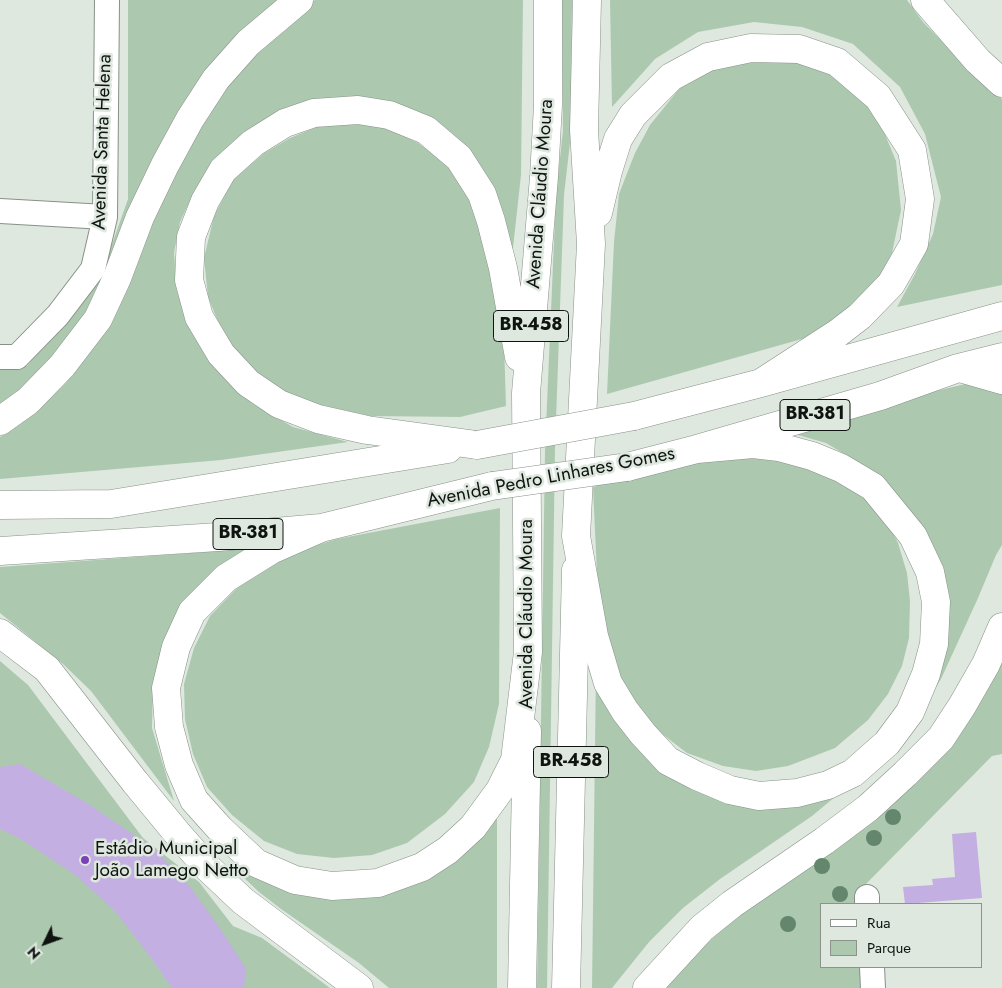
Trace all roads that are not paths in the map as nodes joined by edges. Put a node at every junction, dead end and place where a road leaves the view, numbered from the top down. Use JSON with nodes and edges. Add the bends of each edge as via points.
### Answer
{"nodes":[{"id":1,"x":107,"y":0,"type":"edge"},
{"id":2,"x":300,"y":0,"type":"edge"},
{"id":3,"x":548,"y":0,"type":"edge"},
{"id":4,"x":587,"y":0,"type":"edge"},
{"id":5,"x":925,"y":0,"type":"edge"},
{"id":6,"x":1002,"y":83,"type":"edge"},
{"id":7,"x":0,"y":211,"type":"edge"},
{"id":8,"x":105,"y":217,"type":"junction"},
{"id":9,"x":591,"y":244,"type":"junction"},
{"id":10,"x":1002,"y":316,"type":"edge"},
{"id":11,"x":0,"y":357,"type":"edge"},
{"id":12,"x":1002,"y":357,"type":"edge"},
{"id":13,"x":958,"y":368,"type":"junction"},
{"id":14,"x":1002,"y":380,"type":"edge"},
{"id":15,"x":761,"y":383,"type":"junction"},
{"id":16,"x":526,"y":393,"type":"junction"},
{"id":17,"x":0,"y":421,"type":"edge"},
{"id":18,"x":477,"y":445,"type":"junction"},
{"id":19,"x":696,"y":449,"type":"junction"},
{"id":20,"x":0,"y":505,"type":"edge"},
{"id":21,"x":321,"y":528,"type":"junction"},
{"id":22,"x":576,"y":536,"type":"junction"},
{"id":23,"x":0,"y":551,"type":"edge"},
{"id":24,"x":1002,"y":627,"type":"edge"},
{"id":25,"x":0,"y":633,"type":"edge"},
{"id":26,"x":528,"y":652,"type":"junction"},
{"id":27,"x":872,"y":968,"type":"edge"},
{"id":28,"x":359,"y":988,"type":"edge"},
{"id":29,"x":522,"y":988,"type":"edge"},
{"id":30,"x":566,"y":988,"type":"edge"},
{"id":31,"x":647,"y":988,"type":"edge"},
{"id":32,"x":873,"y":988,"type":"edge"}],
"edges":[{"from":1,"to":8,"type":"street","name":"Avenida Santa Helena"},
{"from":2,"to":17,"type":"main road","via":[[248,43],[216,79],[165,165],[98,319],[62,366],[28,401]]},
{"from":3,"to":16,"type":"main road","name":"Avenida Cláudio Moura","number":"BR-458","via":[[544,177]]},
{"from":4,"to":9,"type":"main road","name":"Avenida Cláudio Moura","number":"BR-458","via":[[584,130]]},
{"from":5,"to":6,"type":"main road","via":[[978,61]]},
{"from":7,"to":8,"type":"street"},
{"from":8,"to":11,"type":"street","name":"Avenida Santa Helena","via":[[93,269],[58,315],[17,357]]},
{"from":9,"to":15,"type":"main road","via":[[618,139],[633,115],[671,77],[708,57],[751,48],[799,49],[837,62],[878,97],[912,150],[920,199],[914,244],[891,284],[860,316]]},
{"from":9,"to":22,"type":"main road","name":"Avenida Cláudio Moura","number":"BR-458"},
{"from":10,"to":15,"type":"main road","number":"BR-381"},
{"from":12,"to":13,"type":"main road","name":"Avenida Pedro Linhares Gomes","number":"BR-381"},
{"from":13,"to":14,"type":"main road"},
{"from":13,"to":19,"type":"main road","name":"Avenida Pedro Linhares Gomes","number":"BR-381","via":[[880,396]]},
{"from":15,"to":18,"type":"main road","number":"BR-381","bridge":true,"via":[[634,416]]},
{"from":16,"to":18,"type":"main road","via":[[503,268],[482,194],[459,158],[426,130],[390,115],[358,110],[314,113],[285,123],[253,143],[223,170],[205,201],[191,237],[189,280],[199,317],[221,354],[248,383],[279,404],[318,419],[368,430]]},
{"from":16,"to":26,"type":"main road","name":"Avenida Cláudio Moura","number":"BR-458"},
{"from":18,"to":20,"type":"main road","number":"BR-381","via":[[111,504]]},
{"from":19,"to":21,"type":"main road","name":"Avenida Pedro Linhares Gomes","number":"BR-381","bridge":true,"via":[[627,467],[492,486]]},
{"from":19,"to":22,"type":"main road","via":[[753,444],[812,456],[873,487],[913,536],[930,572],[936,602],[934,644],[910,712],[887,743],[853,772],[828,786],[759,796],[730,790],[668,761],[624,711],[608,684],[594,636]]},
{"from":21,"to":23,"type":"main road","name":"Avenida Pedro Linhares Gomes","number":"BR-381"},
{"from":21,"to":26,"type":"main road","via":[[271,550],[226,578],[192,612],[176,647],[166,688],[169,727],[178,765],[194,800],[256,863],[295,880],[332,886],[378,883],[422,867],[448,850],[473,827],[500,790],[515,760]]},
{"from":22,"to":30,"type":"main road","name":"Avenida Cláudio Moura","number":"BR-458"},
{"from":24,"to":31,"type":"main road","via":[[962,706],[935,744],[868,808],[702,928]]},
{"from":25,"to":28,"type":"main road","via":[[48,669],[135,782],[208,868],[243,901]]},
{"from":26,"to":29,"type":"main road","name":"Avenida Cláudio Moura","number":"BR-458"},
{"from":27,"to":32,"type":"street"}]}
